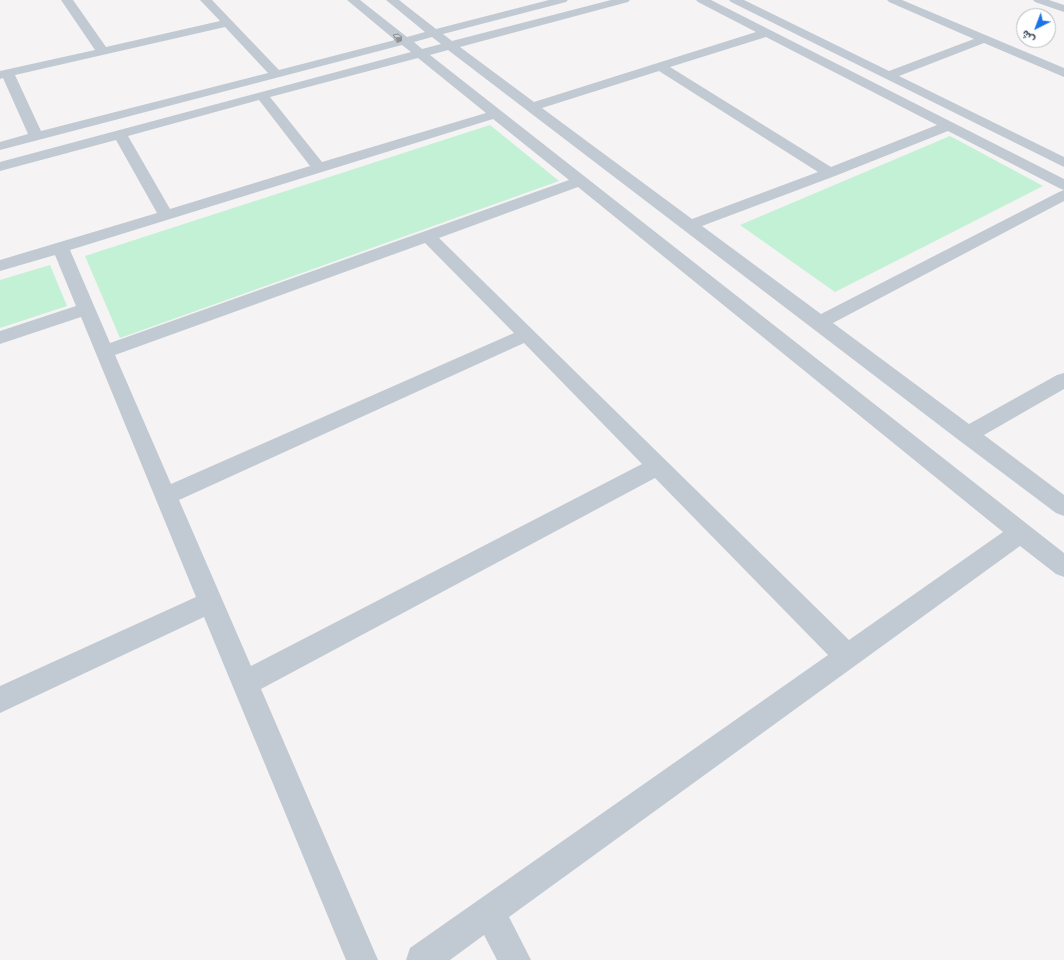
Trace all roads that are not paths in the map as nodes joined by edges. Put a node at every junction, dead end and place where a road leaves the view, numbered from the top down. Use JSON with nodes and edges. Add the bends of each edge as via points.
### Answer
{"nodes":[{"id":1,"x":67,"y":0,"type":"edge"},
{"id":2,"x":206,"y":0,"type":"edge"},
{"id":3,"x":353,"y":0,"type":"edge"},
{"id":4,"x":392,"y":0,"type":"edge"},
{"id":5,"x":558,"y":0,"type":"edge"},
{"id":6,"x":624,"y":0,"type":"edge"},
{"id":7,"x":702,"y":0,"type":"edge"},
{"id":8,"x":736,"y":0,"type":"edge"},
{"id":9,"x":893,"y":0,"type":"edge"},
{"id":10,"x":1039,"y":0,"type":"edge"},
{"id":11,"x":1063,"y":9,"type":"edge"},
{"id":12,"x":227,"y":23,"type":"junction"},
{"id":13,"x":767,"y":33,"type":"junction"},
{"id":14,"x":434,"y":34,"type":"junction"},
{"id":15,"x":985,"y":39,"type":"junction"},
{"id":16,"x":405,"y":41,"type":"junction"},
{"id":17,"x":451,"y":46,"type":"junction"},
{"id":18,"x":103,"y":52,"type":"junction"},
{"id":19,"x":421,"y":54,"type":"junction"},
{"id":20,"x":661,"y":66,"type":"junction"},
{"id":21,"x":1064,"y":73,"type":"edge"},
{"id":22,"x":4,"y":74,"type":"edge"},
{"id":23,"x":277,"y":75,"type":"junction"},
{"id":24,"x":889,"y":76,"type":"junction"},
{"id":25,"x":262,"y":95,"type":"junction"},
{"id":26,"x":532,"y":107,"type":"junction"},
{"id":27,"x":496,"y":114,"type":"junction"},
{"id":28,"x":948,"y":126,"type":"junction"},
{"id":29,"x":120,"y":134,"type":"junction"},
{"id":30,"x":36,"y":136,"type":"junction"},
{"id":31,"x":0,"y":146,"type":"edge"},
{"id":32,"x":1064,"y":163,"type":"edge"},
{"id":33,"x":0,"y":167,"type":"edge"},
{"id":34,"x":319,"y":168,"type":"junction"},
{"id":35,"x":830,"y":173,"type":"junction"},
{"id":36,"x":580,"y":181,"type":"junction"},
{"id":37,"x":1064,"y":185,"type":"edge"},
{"id":38,"x":1064,"y":195,"type":"edge"},
{"id":39,"x":166,"y":215,"type":"junction"},
{"id":40,"x":689,"y":225,"type":"junction"},
{"id":41,"x":428,"y":236,"type":"junction"},
{"id":42,"x":60,"y":247,"type":"junction"},
{"id":43,"x":0,"y":266,"type":"edge"},
{"id":44,"x":87,"y":309,"type":"junction"},
{"id":45,"x":819,"y":323,"type":"junction"},
{"id":46,"x":526,"y":335,"type":"junction"},
{"id":47,"x":0,"y":338,"type":"edge"},
{"id":48,"x":105,"y":352,"type":"junction"},
{"id":49,"x":1064,"y":380,"type":"edge"},
{"id":50,"x":967,"y":435,"type":"junction"},
{"id":51,"x":658,"y":466,"type":"junction"},
{"id":52,"x":166,"y":496,"type":"junction"},
{"id":53,"x":1064,"y":507,"type":"edge"},
{"id":54,"x":1021,"y":532,"type":"junction"},
{"id":55,"x":1064,"y":567,"type":"edge"},
{"id":56,"x":211,"y":602,"type":"junction"},
{"id":57,"x":848,"y":656,"type":"junction"},
{"id":58,"x":245,"y":683,"type":"junction"},
{"id":59,"x":0,"y":700,"type":"edge"},
{"id":60,"x":489,"y":911,"type":"junction"},
{"id":61,"x":362,"y":960,"type":"edge"},
{"id":62,"x":422,"y":960,"type":"edge"},
{"id":63,"x":515,"y":960,"type":"edge"}],
"edges":[{"from":1,"to":18,"type":"street"},
{"from":2,"to":12,"type":"street"},
{"from":3,"to":16,"type":"street"},
{"from":4,"to":14,"type":"street"},
{"from":5,"to":14,"type":"street"},
{"from":6,"to":17,"type":"street"},
{"from":7,"to":13,"type":"street"},
{"from":8,"to":24,"type":"street"},
{"from":9,"to":15,"type":"street"},
{"from":10,"to":11,"type":"street"},
{"from":12,"to":18,"type":"street"},
{"from":12,"to":23,"type":"street"},
{"from":13,"to":20,"type":"street"},
{"from":13,"to":28,"type":"street"},
{"from":14,"to":16,"type":"street"},
{"from":14,"to":17,"type":"street"},
{"from":15,"to":21,"type":"street"},
{"from":15,"to":24,"type":"street"},
{"from":16,"to":19,"type":"street"},
{"from":16,"to":23,"type":"street"},
{"from":17,"to":19,"type":"street"},
{"from":17,"to":26,"type":"street"},
{"from":18,"to":22,"type":"street"},
{"from":19,"to":25,"type":"street"},
{"from":19,"to":27,"type":"street"},
{"from":20,"to":26,"type":"street"},
{"from":20,"to":35,"type":"street"},
{"from":22,"to":30,"type":"street"},
{"from":23,"to":30,"type":"street"},
{"from":24,"to":32,"type":"street"},
{"from":25,"to":29,"type":"street"},
{"from":25,"to":34,"type":"street"},
{"from":26,"to":40,"type":"street"},
{"from":27,"to":34,"type":"street"},
{"from":27,"to":36,"type":"street"},
{"from":28,"to":35,"type":"street"},
{"from":28,"to":37,"type":"street"},
{"from":29,"to":33,"type":"street"},
{"from":29,"to":39,"type":"street"},
{"from":30,"to":31,"type":"street"},
{"from":34,"to":39,"type":"street"},
{"from":35,"to":40,"type":"street"},
{"from":36,"to":41,"type":"street"},
{"from":36,"to":54,"type":"street"},
{"from":38,"to":45,"type":"street"},
{"from":39,"to":42,"type":"street"},
{"from":40,"to":45,"type":"street"},
{"from":41,"to":46,"type":"street"},
{"from":41,"to":48,"type":"street"},
{"from":42,"to":43,"type":"street"},
{"from":42,"to":44,"type":"street"},
{"from":44,"to":47,"type":"street"},
{"from":44,"to":48,"type":"street"},
{"from":45,"to":50,"type":"street"},
{"from":46,"to":51,"type":"street"},
{"from":46,"to":52,"type":"street"},
{"from":48,"to":52,"type":"street"},
{"from":49,"to":50,"type":"street"},
{"from":50,"to":53,"type":"street"},
{"from":51,"to":57,"type":"street"},
{"from":51,"to":58,"type":"street"},
{"from":52,"to":56,"type":"street"},
{"from":54,"to":55,"type":"street"},
{"from":54,"to":57,"type":"street"},
{"from":56,"to":58,"type":"street"},
{"from":56,"to":59,"type":"street"},
{"from":57,"to":60,"type":"street"},
{"from":58,"to":61,"type":"street"},
{"from":60,"to":62,"type":"street"},
{"from":60,"to":63,"type":"street"}]}
